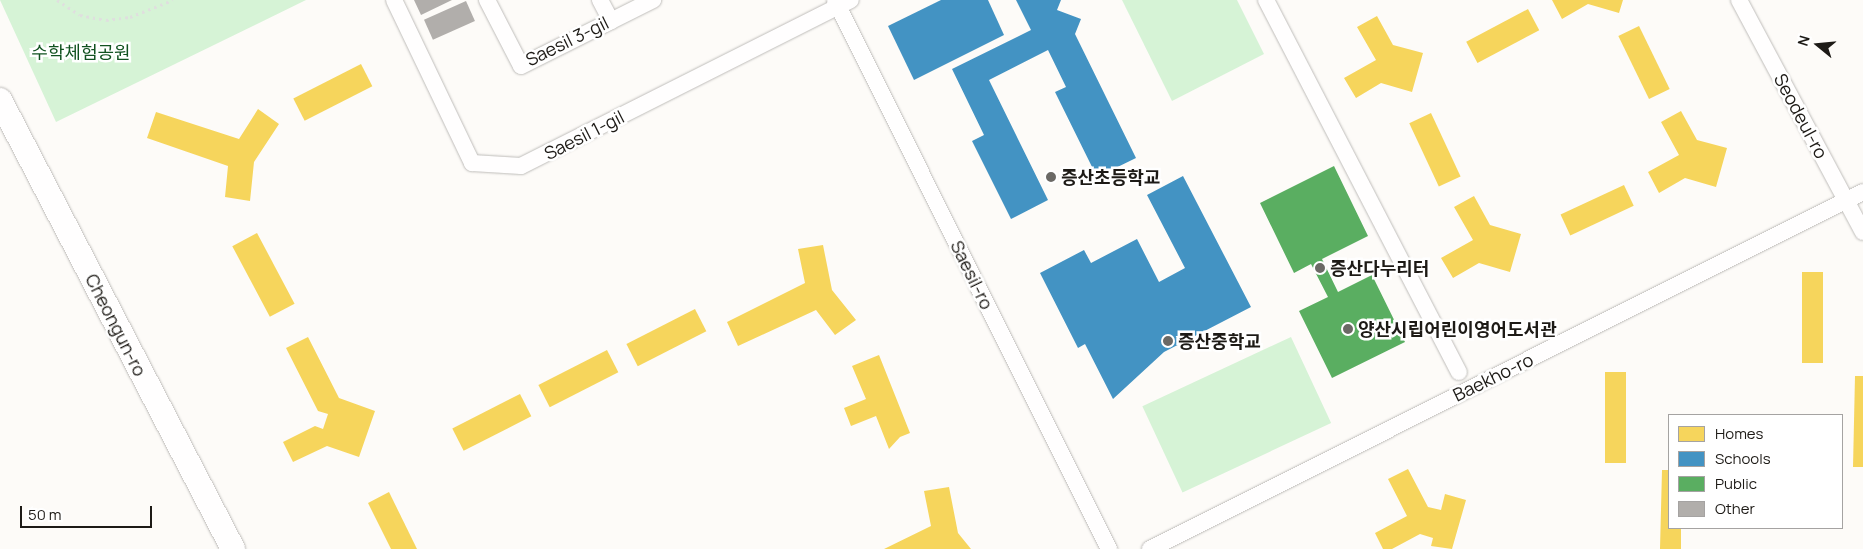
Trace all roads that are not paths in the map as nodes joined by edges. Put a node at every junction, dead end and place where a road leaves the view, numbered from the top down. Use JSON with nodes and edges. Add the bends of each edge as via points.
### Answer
{"nodes":[{"id":1,"x":394,"y":0,"type":"edge"},
{"id":2,"x":487,"y":0,"type":"edge"},
{"id":3,"x":600,"y":0,"type":"edge"},
{"id":4,"x":653,"y":0,"type":"edge"},
{"id":5,"x":1266,"y":0,"type":"edge"},
{"id":6,"x":1739,"y":0,"type":"edge"},
{"id":7,"x":842,"y":2,"type":"edge"},
{"id":8,"x":610,"y":21,"type":"junction"},
{"id":9,"x":0,"y":100,"type":"edge"},
{"id":10,"x":1863,"y":192,"type":"edge"},
{"id":11,"x":1847,"y":201,"type":"junction"},
{"id":12,"x":1863,"y":232,"type":"edge"},
{"id":13,"x":1459,"y":372,"type":"dead end"},
{"id":14,"x":233,"y":549,"type":"edge"},
{"id":15,"x":1109,"y":549,"type":"edge"},
{"id":16,"x":1150,"y":549,"type":"edge"}],
"edges":[{"from":1,"to":7,"type":"street","name":"Saesil 1-gil","via":[[472,163],[521,166]]},
{"from":2,"to":8,"type":"street","name":"Saesil 3-gil","via":[[521,66]]},
{"from":3,"to":8,"type":"street"},
{"from":4,"to":8,"type":"street","name":"Saesil 3-gil"},
{"from":5,"to":13,"type":"street"},
{"from":6,"to":11,"type":"street","name":"Seodeul-ro"},
{"from":7,"to":15,"type":"street","name":"Saesil-ro"},
{"from":9,"to":14,"type":"street","name":"Cheongun-ro"},
{"from":10,"to":11,"type":"street","name":"Baekho-ro"},
{"from":11,"to":12,"type":"street","name":"Seodeul-ro"},
{"from":11,"to":16,"type":"street","name":"Baekho-ro"}]}
